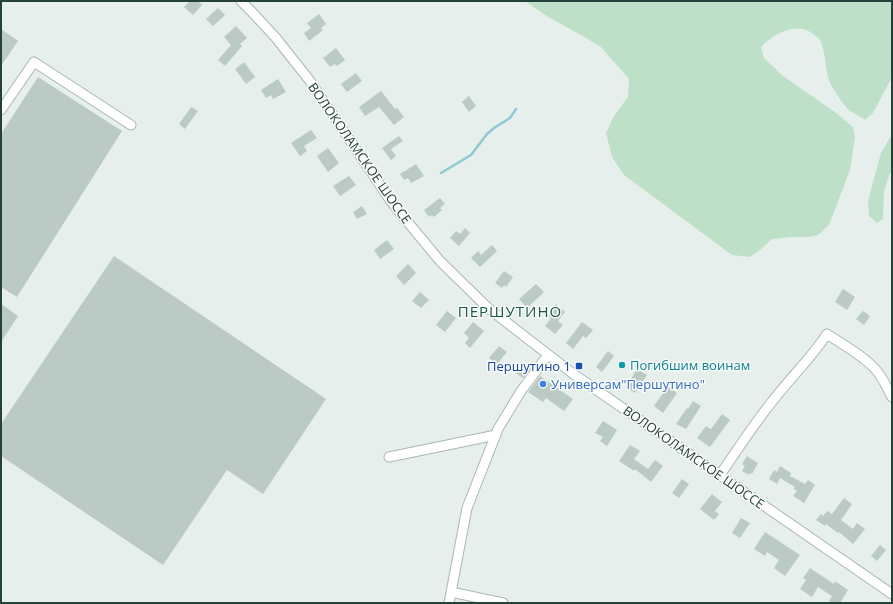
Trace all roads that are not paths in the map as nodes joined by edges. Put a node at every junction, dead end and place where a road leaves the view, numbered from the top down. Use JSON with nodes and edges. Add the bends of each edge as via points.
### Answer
{"nodes":[{"id":1,"x":241,"y":1,"type":"edge"},
{"id":2,"x":1,"y":110,"type":"edge"},
{"id":3,"x":131,"y":125,"type":"dead end"},
{"id":4,"x":548,"y":355,"type":"junction"},
{"id":5,"x":892,"y":397,"type":"edge"},
{"id":6,"x":496,"y":435,"type":"junction"},
{"id":7,"x":389,"y":457,"type":"dead end"},
{"id":8,"x":720,"y":475,"type":"junction"},
{"id":9,"x":451,"y":592,"type":"junction"},
{"id":10,"x":892,"y":594,"type":"edge"},
{"id":11,"x":449,"y":603,"type":"edge"},
{"id":12,"x":503,"y":603,"type":"edge"}],
"edges":[{"from":1,"to":4,"type":"street","name":"ВОЛОКОЛАМСКОЕ ШОССЕ","via":[[276,38],[310,81],[390,200],[440,261],[488,308]]},
{"from":2,"to":3,"type":"street","via":[[34,62]]},
{"from":4,"to":6,"type":"street","via":[[521,391]]},
{"from":4,"to":8,"type":"street","name":"ВОЛОКОЛАМСКОЕ ШОССЕ"},
{"from":5,"to":8,"type":"street","via":[[875,369],[827,334],[759,418]]},
{"from":6,"to":7,"type":"street"},
{"from":6,"to":9,"type":"street","via":[[467,508]]},
{"from":8,"to":10,"type":"street","name":"ВОЛОКОЛАМСКОЕ ШОССЕ"},
{"from":9,"to":11,"type":"street"},
{"from":9,"to":12,"type":"street"}]}
